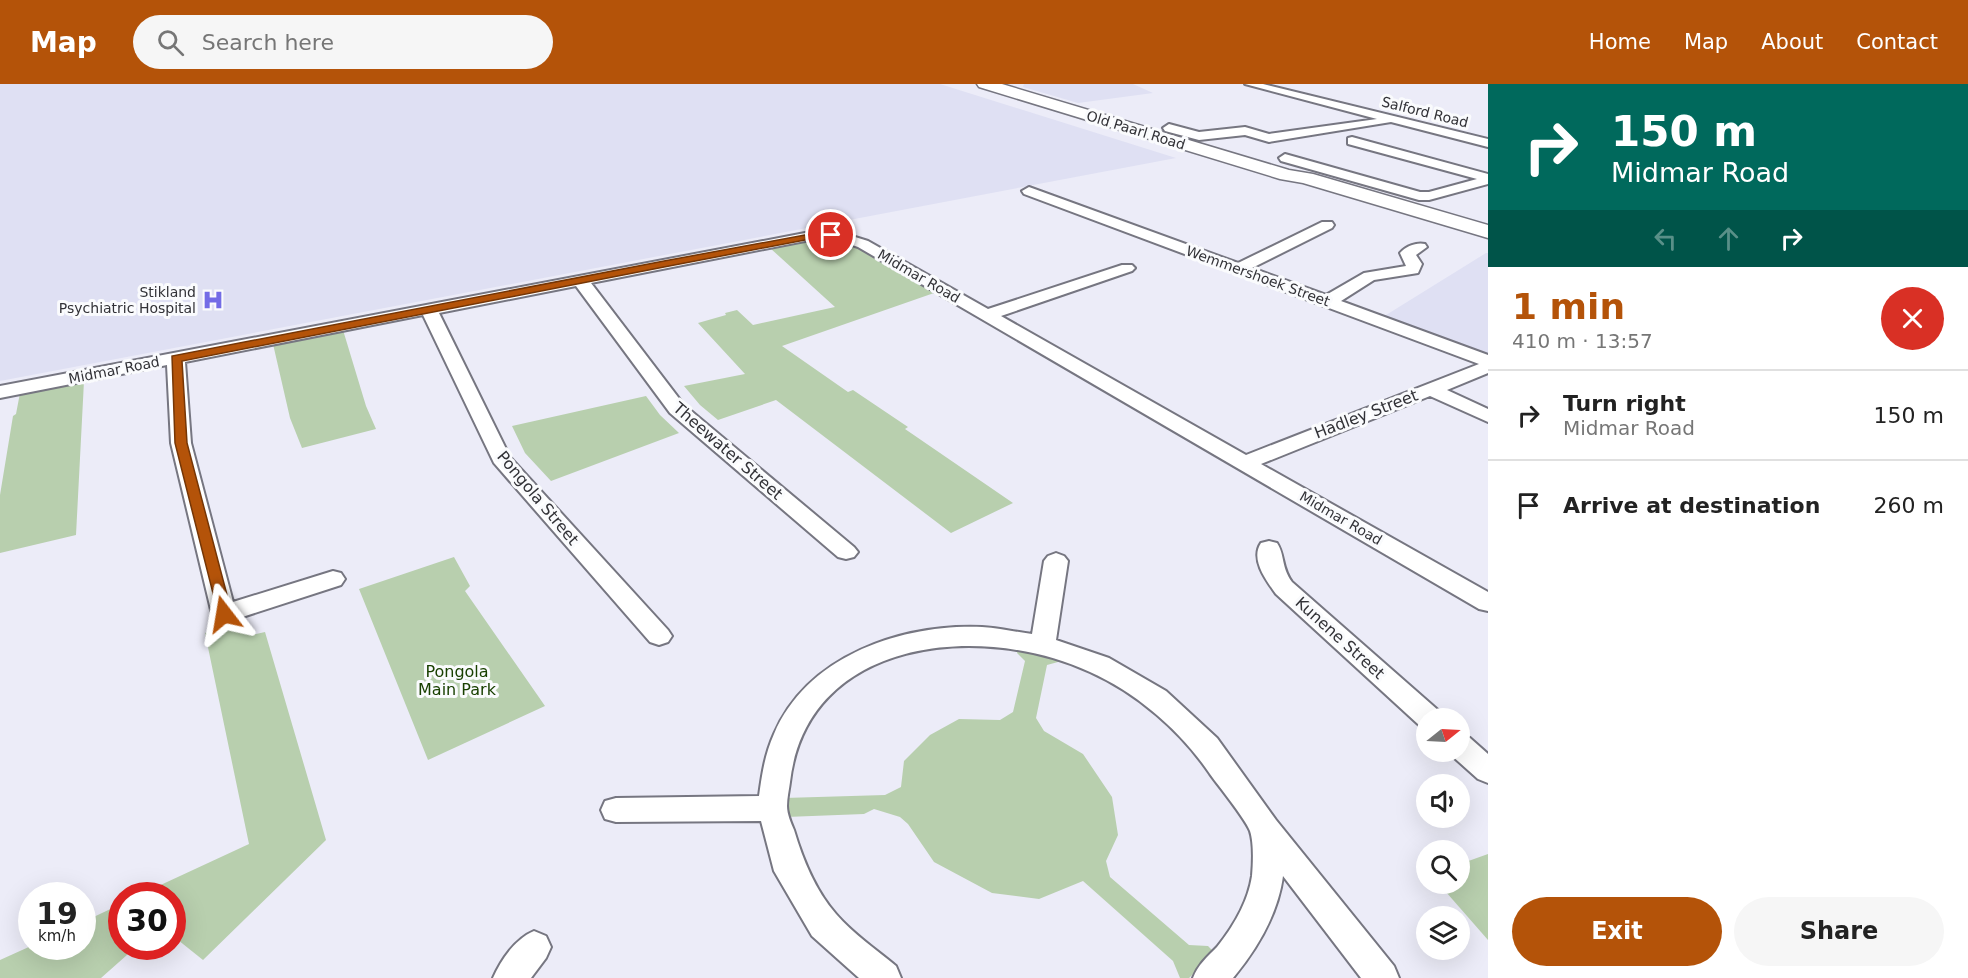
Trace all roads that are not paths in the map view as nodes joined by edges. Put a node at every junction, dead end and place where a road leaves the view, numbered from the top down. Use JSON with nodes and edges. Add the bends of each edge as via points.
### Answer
{"nodes":[{"id":1,"x":985,"y":84,"type":"edge"},
{"id":2,"x":1250,"y":84,"type":"edge"},
{"id":3,"x":1390,"y":118,"type":"junction"},
{"id":4,"x":1169,"y":128,"type":"dead end"},
{"id":5,"x":1352,"y":141,"type":"dead end"},
{"id":6,"x":1488,"y":143,"type":"edge"},
{"id":7,"x":1286,"y":167,"type":"junction"},
{"id":8,"x":1488,"y":179,"type":"edge"},
{"id":9,"x":1029,"y":191,"type":"dead end"},
{"id":10,"x":1327,"y":225,"type":"dead end"},
{"id":11,"x":1488,"y":232,"type":"edge"},
{"id":12,"x":1488,"y":242,"type":"edge"},
{"id":13,"x":1420,"y":248,"type":"dead end"},
{"id":14,"x":1127,"y":268,"type":"dead end"},
{"id":15,"x":1239,"y":269,"type":"junction"},
{"id":16,"x":580,"y":280,"type":"junction"},
{"id":17,"x":1326,"y":302,"type":"junction"},
{"id":18,"x":429,"y":310,"type":"junction"},
{"id":19,"x":987,"y":315,"type":"junction"},
{"id":20,"x":176,"y":358,"type":"junction"},
{"id":21,"x":1487,"y":366,"type":"edge"},
{"id":22,"x":1430,"y":389,"type":"junction"},
{"id":23,"x":0,"y":392,"type":"edge"},
{"id":24,"x":1488,"y":416,"type":"edge"},
{"id":25,"x":1244,"y":463,"type":"junction"},
{"id":26,"x":1269,"y":548,"type":"dead end"},
{"id":27,"x":846,"y":552,"type":"dead end"},
{"id":28,"x":1056,"y":561,"type":"dead end"},
{"id":29,"x":333,"y":579,"type":"dead end"},
{"id":30,"x":1488,"y":603,"type":"edge"},
{"id":31,"x":659,"y":636,"type":"dead end"},
{"id":32,"x":1043,"y":645,"type":"junction"},
{"id":33,"x":1418,"y":708,"type":"edge"},
{"id":34,"x":1470,"y":755,"type":"edge"},
{"id":35,"x":1488,"y":771,"type":"edge"},
{"id":36,"x":772,"y":808,"type":"junction"},
{"id":37,"x":616,"y":810,"type":"dead end"},
{"id":38,"x":1265,"y":829,"type":"junction"},
{"id":39,"x":534,"y":947,"type":"dead end"},
{"id":40,"x":510,"y":978,"type":"edge"},
{"id":41,"x":884,"y":978,"type":"edge"},
{"id":42,"x":1210,"y":978,"type":"edge"},
{"id":43,"x":1382,"y":978,"type":"edge"}],
"edges":[{"from":1,"to":7,"type":"main road","name":"Old Paarl Road"},
{"from":2,"to":3,"type":"street","name":"Salford Road"},
{"from":3,"to":4,"type":"street","via":[[1271,138],[1245,130],[1197,136]]},
{"from":3,"to":6,"type":"street","name":"Salford Road"},
{"from":5,"to":8,"type":"street"},
{"from":7,"to":8,"type":"street","via":[[1419,196]]},
{"from":7,"to":11,"type":"main road","name":"Old Paarl Road","via":[[1306,178]]},
{"from":7,"to":12,"type":"main road","name":"Old Paarl Road","via":[[1299,182]]},
{"from":9,"to":15,"type":"street","name":"Wemmershoek Street"},
{"from":10,"to":15,"type":"street"},
{"from":13,"to":17,"type":"street","via":[[1408,253],[1414,264],[1412,270],[1370,276]]},
{"from":14,"to":19,"type":"street"},
{"from":15,"to":17,"type":"street","name":"Wemmershoek Street"},
{"from":16,"to":18,"type":"street","name":"Midmar Road"},
{"from":16,"to":19,"type":"street","name":"Midmar Road","via":[[805,237],[839,236],[863,244]]},
{"from":16,"to":27,"type":"street","name":"Theewater Street","via":[[677,409]]},
{"from":17,"to":21,"type":"street","name":"Wemmershoek Street"},
{"from":18,"to":20,"type":"street","name":"Midmar Road"},
{"from":18,"to":31,"type":"street","name":"Pongola Street","via":[[501,459]]},
{"from":19,"to":25,"type":"street","name":"Midmar Road"},
{"from":20,"to":23,"type":"street","name":"Midmar Road"},
{"from":20,"to":29,"type":"street","via":[[181,443],[224,614]]},
{"from":21,"to":22,"type":"street","name":"Hadley Street"},
{"from":22,"to":24,"type":"street"},
{"from":22,"to":25,"type":"street","name":"Hadley Street"},
{"from":25,"to":30,"type":"street","name":"Midmar Road"},
{"from":26,"to":33,"type":"street","name":"Kunene Street","via":[[1268,560],[1284,588]]},
{"from":28,"to":32,"type":"street"},
{"from":32,"to":36,"type":"street","via":[[982,636],[922,640],[875,653],[840,672],[801,711],[788,733],[778,762]]},
{"from":32,"to":38,"type":"street","via":[[1100,665],[1156,698],[1207,746]]},
{"from":34,"to":35,"type":"street"},
{"from":36,"to":37,"type":"street"},
{"from":36,"to":41,"type":"street","via":[[790,871],[824,926]]},
{"from":38,"to":42,"type":"street","via":[[1267,878],[1253,921],[1227,962]]},
{"from":38,"to":43,"type":"street"},
{"from":39,"to":40,"type":"street"}]}
